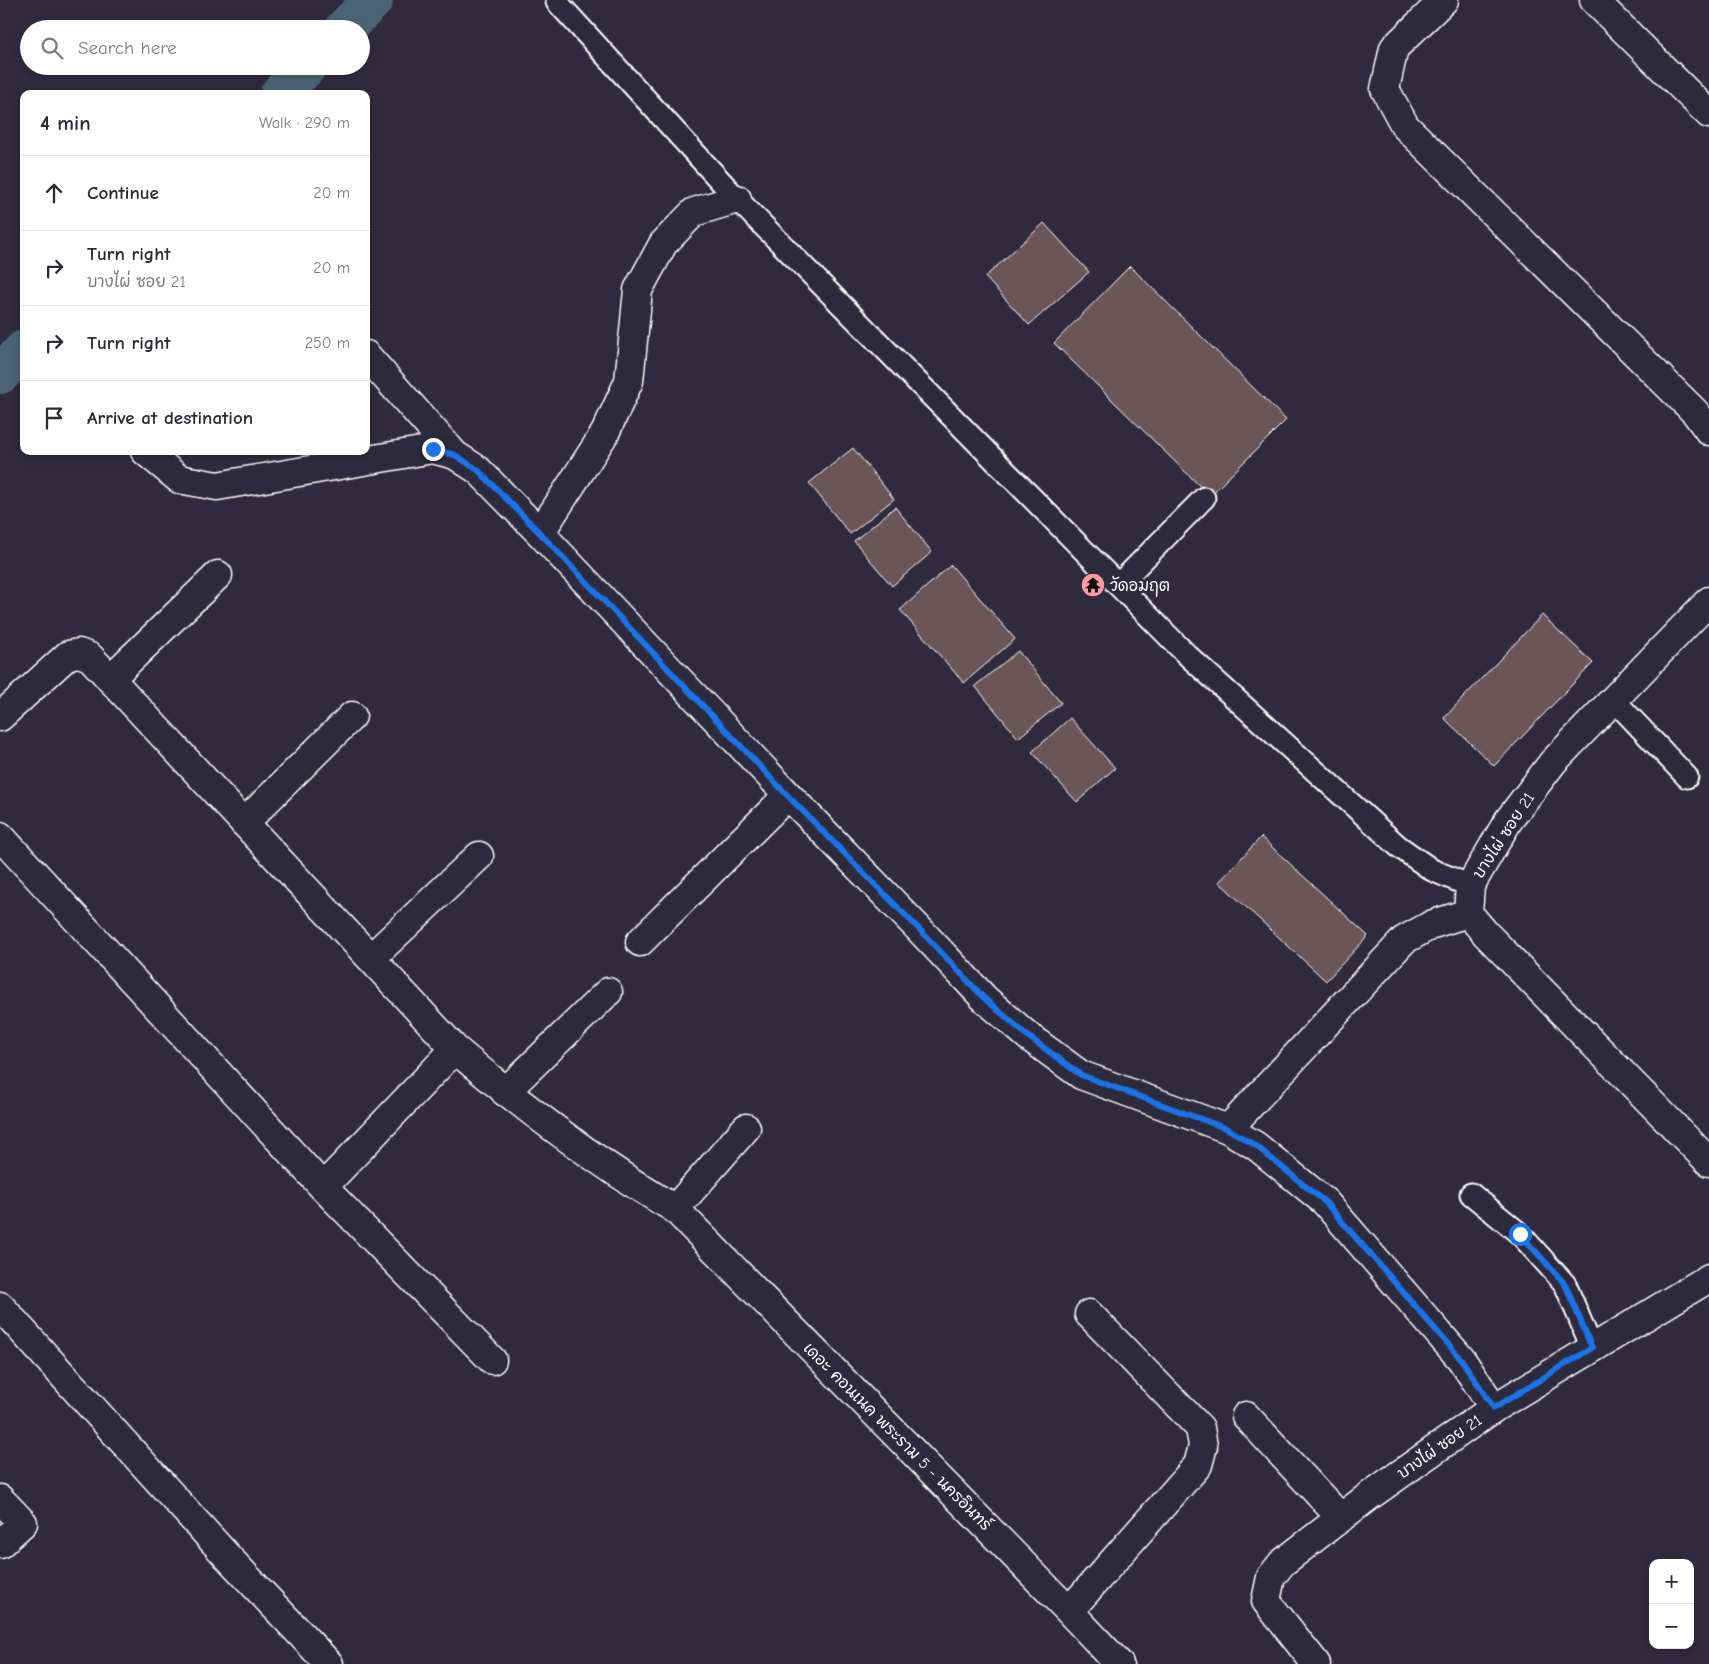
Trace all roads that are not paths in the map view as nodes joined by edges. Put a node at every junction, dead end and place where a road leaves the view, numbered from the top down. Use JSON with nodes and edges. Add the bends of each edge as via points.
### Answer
{"nodes":[{"id":1,"x":1444,"y":0,"type":"edge"},
{"id":2,"x":1594,"y":0,"type":"edge"},
{"id":3,"x":556,"y":2,"type":"dead end"},
{"id":4,"x":1709,"y":114,"type":"edge"},
{"id":5,"x":737,"y":199,"type":"junction"},
{"id":6,"x":370,"y":359,"type":"edge"},
{"id":7,"x":1709,"y":431,"type":"edge"},
{"id":8,"x":150,"y":455,"type":"edge"},
{"id":9,"x":455,"y":455,"type":"junction"},
{"id":10,"x":1204,"y":498,"type":"dead end"},
{"id":11,"x":540,"y":533,"type":"junction"},
{"id":12,"x":218,"y":575,"type":"dead end"},
{"id":13,"x":1118,"y":585,"type":"junction"},
{"id":14,"x":1709,"y":601,"type":"edge"},
{"id":15,"x":110,"y":679,"type":"junction"},
{"id":16,"x":1614,"y":700,"type":"junction"},
{"id":17,"x":1,"y":714,"type":"edge"},
{"id":18,"x":352,"y":716,"type":"dead end"},
{"id":19,"x":1686,"y":777,"type":"dead end"},
{"id":20,"x":788,"y":796,"type":"junction"},
{"id":21,"x":244,"y":823,"type":"junction"},
{"id":22,"x":0,"y":836,"type":"edge"},
{"id":23,"x":479,"y":856,"type":"dead end"},
{"id":24,"x":1470,"y":886,"type":"junction"},
{"id":25,"x":1468,"y":913,"type":"junction"},
{"id":26,"x":640,"y":942,"type":"dead end"},
{"id":27,"x":371,"y":958,"type":"junction"},
{"id":28,"x":608,"y":992,"type":"dead end"},
{"id":29,"x":455,"y":1049,"type":"junction"},
{"id":30,"x":505,"y":1092,"type":"junction"},
{"id":31,"x":746,"y":1128,"type":"dead end"},
{"id":32,"x":1228,"y":1129,"type":"junction"},
{"id":33,"x":1709,"y":1162,"type":"edge"},
{"id":34,"x":323,"y":1186,"type":"junction"},
{"id":35,"x":1471,"y":1194,"type":"dead end"},
{"id":36,"x":675,"y":1210,"type":"junction"},
{"id":37,"x":1709,"y":1278,"type":"edge"},
{"id":38,"x":0,"y":1306,"type":"edge"},
{"id":39,"x":1089,"y":1314,"type":"dead end"},
{"id":40,"x":1592,"y":1348,"type":"junction"},
{"id":41,"x":492,"y":1360,"type":"dead end"},
{"id":42,"x":1494,"y":1408,"type":"junction"},
{"id":43,"x":1246,"y":1416,"type":"dead end"},
{"id":44,"x":0,"y":1499,"type":"edge"},
{"id":45,"x":1341,"y":1518,"type":"junction"},
{"id":46,"x":0,"y":1544,"type":"edge"},
{"id":47,"x":1069,"y":1611,"type":"junction"},
{"id":48,"x":329,"y":1664,"type":"edge"},
{"id":49,"x":1118,"y":1664,"type":"edge"},
{"id":50,"x":1316,"y":1664,"type":"edge"}],
"edges":[{"from":1,"to":7,"type":"street","via":[[1394,48],[1385,89],[1405,126],[1695,412]]},
{"from":2,"to":4,"type":"street"},
{"from":3,"to":5,"type":"lane"},
{"from":5,"to":11,"type":"street","via":[[694,212],[663,244],[638,290],[629,381],[606,433]]},
{"from":5,"to":13,"type":"lane"},
{"from":6,"to":9,"type":"street"},
{"from":8,"to":9,"type":"street","via":[[179,479],[216,486],[433,449]]},
{"from":9,"to":11,"type":"street","via":[[478,470]]},
{"from":10,"to":13,"type":"lane"},
{"from":11,"to":20,"type":"street"},
{"from":12,"to":15,"type":"street"},
{"from":13,"to":24,"type":"lane","via":[[1186,654],[1398,846],[1432,870]]},
{"from":14,"to":16,"type":"street","name":"บางไผ่ ซอย 21"},
{"from":15,"to":17,"type":"street","name":"เดอะ คอนเนค พระราม 5 - นครอินทร์","via":[[90,657],[79,653],[68,655]]},
{"from":15,"to":21,"type":"street","name":"เดอะ คอนเนค พระราม 5 - นครอินทร์"},
{"from":16,"to":19,"type":"lane"},
{"from":16,"to":24,"type":"street","name":"บางไผ่ ซอย 21","via":[[1553,762],[1508,821]]},
{"from":18,"to":21,"type":"street"},
{"from":20,"to":26,"type":"street"},
{"from":20,"to":32,"type":"street","via":[[985,999],[1029,1037],[1081,1075]]},
{"from":21,"to":27,"type":"street","name":"เดอะ คอนเนค พระราม 5 - นครอินทร์"},
{"from":22,"to":34,"type":"street"},
{"from":23,"to":27,"type":"street"},
{"from":24,"to":25,"type":"street","name":"บางไผ่ ซอย 21"},
{"from":25,"to":32,"type":"street","via":[[1433,924],[1404,940]]},
{"from":25,"to":33,"type":"street"},
{"from":27,"to":29,"type":"street","name":"เดอะ คอนเนค พระราม 5 - นครอินทร์"},
{"from":28,"to":30,"type":"street"},
{"from":29,"to":30,"type":"street","name":"เดอะ คอนเนค พระราม 5 - นครอินทร์"},
{"from":29,"to":34,"type":"street"},
{"from":30,"to":36,"type":"street","name":"เดอะ คอนเนค พระราม 5 - นครอินทร์","via":[[636,1186]]},
{"from":31,"to":36,"type":"street"},
{"from":32,"to":42,"type":"street","via":[[1256,1146],[1325,1202],[1461,1359]]},
{"from":34,"to":41,"type":"street"},
{"from":35,"to":40,"type":"lane","via":[[1520,1234],[1565,1284]]},
{"from":36,"to":47,"type":"street","name":"เดอะ คอนเนค พระราม 5 - นครอินทร์"},
{"from":37,"to":40,"type":"street","name":"บางไผ่ ซอย 21"},
{"from":38,"to":48,"type":"street"},
{"from":39,"to":47,"type":"street","via":[[1200,1428],[1204,1446],[1198,1465]]},
{"from":40,"to":42,"type":"street","name":"บางไผ่ ซอย 21"},
{"from":42,"to":45,"type":"street","name":"บางไผ่ ซอย 21"},
{"from":43,"to":45,"type":"street"},
{"from":44,"to":46,"type":"street","via":[[23,1523]]},
{"from":45,"to":50,"type":"street","name":"บางไผ่ ซอย 21","via":[[1282,1563],[1272,1578],[1266,1601]]},
{"from":47,"to":49,"type":"street","name":"เดอะ คอนเนค พระราม 5 - นครอินทร์"}]}
